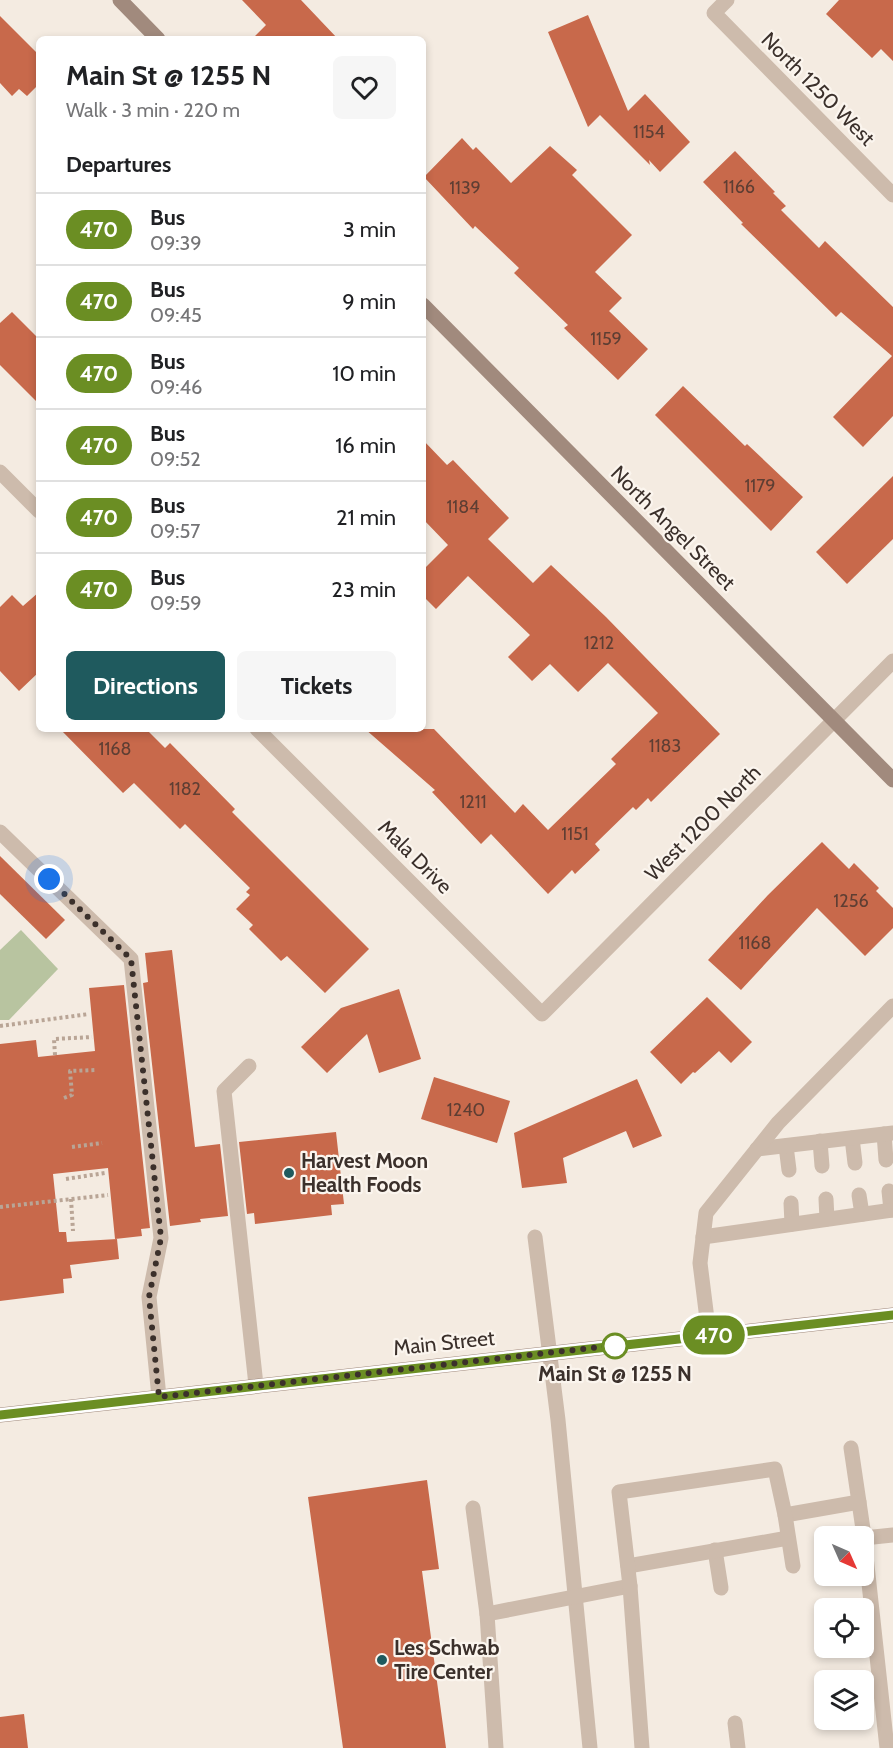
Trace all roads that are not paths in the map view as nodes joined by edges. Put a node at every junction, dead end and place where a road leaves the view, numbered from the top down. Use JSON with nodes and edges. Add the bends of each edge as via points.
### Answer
{"nodes":[{"id":1,"x":120,"y":0,"type":"edge"},
{"id":2,"x":727,"y":0,"type":"edge"},
{"id":3,"x":155,"y":36,"type":"edge"},
{"id":4,"x":893,"y":195,"type":"edge"},
{"id":5,"x":426,"y":308,"type":"edge"},
{"id":6,"x":0,"y":472,"type":"edge"},
{"id":7,"x":36,"y":508,"type":"edge"},
{"id":8,"x":893,"y":662,"type":"edge"},
{"id":9,"x":834,"y":720,"type":"junction"},
{"id":10,"x":260,"y":732,"type":"edge"},
{"id":11,"x":893,"y":780,"type":"edge"},
{"id":12,"x":0,"y":832,"type":"edge"},
{"id":13,"x":893,"y":1006,"type":"edge"},
{"id":14,"x":542,"y":1014,"type":"joint"},
{"id":15,"x":249,"y":1066,"type":"dead end"},
{"id":16,"x":888,"y":1133,"type":"edge"},
{"id":17,"x":852,"y":1138,"type":"junction"},
{"id":18,"x":820,"y":1141,"type":"junction"},
{"id":19,"x":786,"y":1146,"type":"junction"},
{"id":20,"x":757,"y":1149,"type":"junction"},
{"id":21,"x":886,"y":1160,"type":"dead end"},
{"id":22,"x":855,"y":1163,"type":"dead end"},
{"id":23,"x":822,"y":1166,"type":"dead end"},
{"id":24,"x":789,"y":1170,"type":"dead end"},
{"id":25,"x":889,"y":1191,"type":"dead end"},
{"id":26,"x":859,"y":1195,"type":"dead end"},
{"id":27,"x":825,"y":1199,"type":"dead end"},
{"id":28,"x":791,"y":1203,"type":"dead end"},
{"id":29,"x":892,"y":1210,"type":"edge"},
{"id":30,"x":862,"y":1214,"type":"junction"},
{"id":31,"x":827,"y":1219,"type":"junction"},
{"id":32,"x":792,"y":1224,"type":"junction"},
{"id":33,"x":535,"y":1237,"type":"dead end"},
{"id":34,"x":703,"y":1237,"type":"junction"},
{"id":35,"x":893,"y":1315,"type":"edge"},
{"id":36,"x":709,"y":1335,"type":"junction"},
{"id":37,"x":549,"y":1353,"type":"junction"},
{"id":38,"x":256,"y":1385,"type":"junction"},
{"id":39,"x":159,"y":1397,"type":"junction"},
{"id":40,"x":0,"y":1415,"type":"edge"},
{"id":41,"x":851,"y":1448,"type":"dead end"},
{"id":42,"x":859,"y":1503,"type":"junction"},
{"id":43,"x":473,"y":1508,"type":"dead end"},
{"id":44,"x":785,"y":1515,"type":"junction"},
{"id":45,"x":862,"y":1526,"type":"edge"},
{"id":46,"x":893,"y":1535,"type":"edge"},
{"id":47,"x":874,"y":1536,"type":"edge"},
{"id":48,"x":788,"y":1538,"type":"junction"},
{"id":49,"x":715,"y":1550,"type":"junction"},
{"id":50,"x":628,"y":1566,"type":"junction"},
{"id":51,"x":793,"y":1566,"type":"dead end"},
{"id":52,"x":630,"y":1586,"type":"junction"},
{"id":53,"x":871,"y":1586,"type":"edge"},
{"id":54,"x":721,"y":1588,"type":"dead end"},
{"id":55,"x":576,"y":1596,"type":"junction"},
{"id":56,"x":487,"y":1614,"type":"junction"},
{"id":57,"x":889,"y":1721,"type":"edge"},
{"id":58,"x":735,"y":1723,"type":"dead end"},
{"id":59,"x":496,"y":1748,"type":"edge"},
{"id":60,"x":590,"y":1748,"type":"edge"},
{"id":61,"x":642,"y":1748,"type":"edge"},
{"id":62,"x":738,"y":1748,"type":"edge"},
{"id":63,"x":887,"y":1748,"type":"edge"}],
"edges":[{"from":1,"to":3,"type":"main road"},
{"from":2,"to":4,"type":"street","name":"North 1250 West","via":[[714,13]]},
{"from":5,"to":9,"type":"main road","name":"North Angel Street"},
{"from":6,"to":7,"type":"street"},
{"from":8,"to":9,"type":"street","name":"West 1200 North"},
{"from":9,"to":11,"type":"main road","name":"North Angel Street"},
{"from":9,"to":14,"type":"street","name":"West 1200 North"},
{"from":10,"to":14,"type":"street","name":"Mala Drive"},
{"from":12,"to":39,"type":"street","via":[[131,959],[161,1238],[149,1297]]},
{"from":13,"to":20,"type":"street"},
{"from":15,"to":38,"type":"street","via":[[224,1091]]},
{"from":16,"to":17,"type":"street"},
{"from":16,"to":21,"type":"street"},
{"from":17,"to":18,"type":"street"},
{"from":17,"to":22,"type":"street"},
{"from":18,"to":19,"type":"street"},
{"from":18,"to":23,"type":"street"},
{"from":19,"to":20,"type":"street"},
{"from":19,"to":24,"type":"street"},
{"from":20,"to":34,"type":"street","via":[[706,1213]]},
{"from":25,"to":29,"type":"street"},
{"from":26,"to":30,"type":"street"},
{"from":27,"to":31,"type":"street"},
{"from":28,"to":32,"type":"street"},
{"from":29,"to":30,"type":"street"},
{"from":30,"to":31,"type":"street"},
{"from":31,"to":32,"type":"street"},
{"from":32,"to":34,"type":"street"},
{"from":33,"to":37,"type":"street"},
{"from":34,"to":36,"type":"street","via":[[700,1263]]},
{"from":35,"to":36,"type":"main road","name":"Main Street"},
{"from":36,"to":37,"type":"main road","name":"Main Street"},
{"from":37,"to":38,"type":"main road","name":"Main Street"},
{"from":37,"to":55,"type":"street"},
{"from":38,"to":39,"type":"main road","name":"Main Street"},
{"from":39,"to":40,"type":"main road","name":"Main Street"},
{"from":41,"to":42,"type":"street"},
{"from":42,"to":44,"type":"street"},
{"from":42,"to":45,"type":"street"},
{"from":43,"to":56,"type":"street"},
{"from":44,"to":48,"type":"street"},
{"from":44,"to":50,"type":"street","via":[[774,1469],[619,1492]]},
{"from":46,"to":47,"type":"street"},
{"from":48,"to":49,"type":"street"},
{"from":48,"to":51,"type":"street"},
{"from":49,"to":50,"type":"street"},
{"from":49,"to":54,"type":"street"},
{"from":50,"to":52,"type":"street"},
{"from":52,"to":55,"type":"street"},
{"from":52,"to":61,"type":"street"},
{"from":53,"to":57,"type":"street"},
{"from":55,"to":56,"type":"street"},
{"from":55,"to":60,"type":"street"},
{"from":56,"to":59,"type":"street"},
{"from":57,"to":63,"type":"street"},
{"from":58,"to":62,"type":"street"}]}
